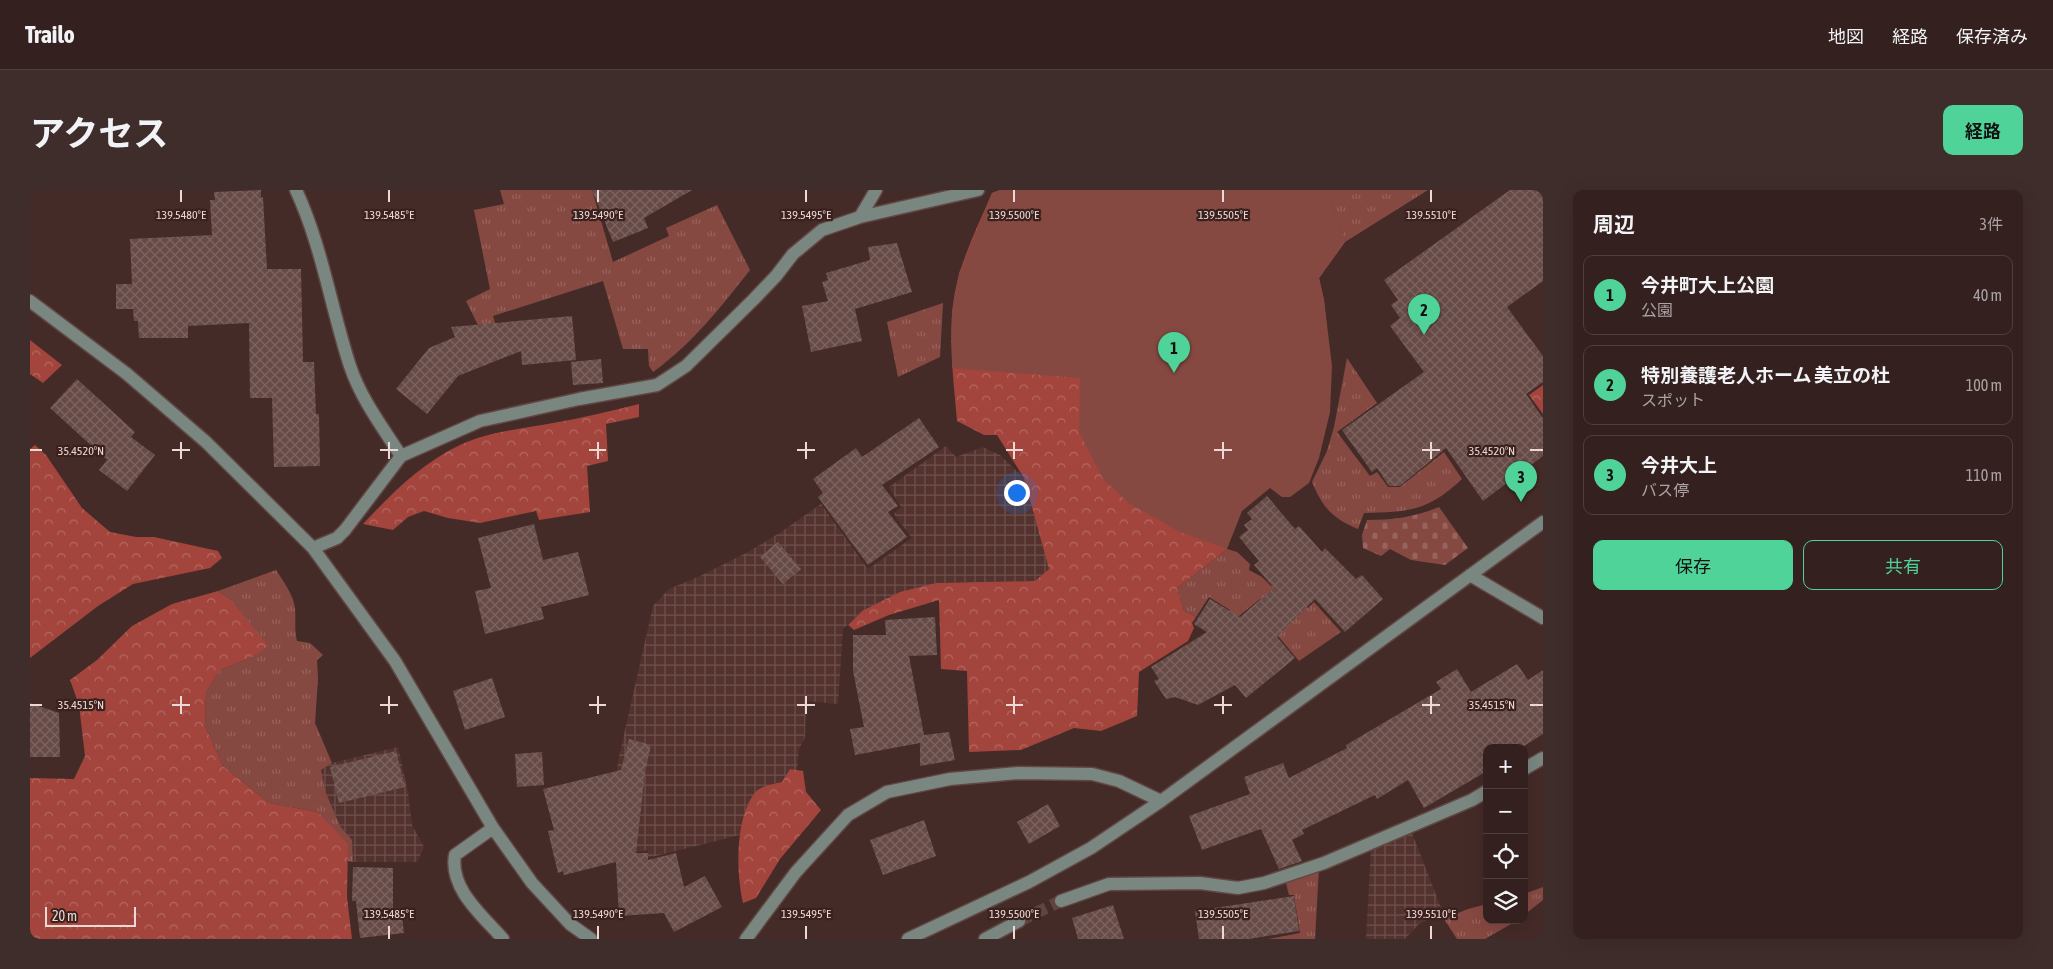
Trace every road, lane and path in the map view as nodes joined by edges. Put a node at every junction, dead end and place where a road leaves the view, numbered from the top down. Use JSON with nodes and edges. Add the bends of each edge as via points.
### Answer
{"nodes":[{"id":1,"x":296,"y":190,"type":"edge"},
{"id":2,"x":876,"y":190,"type":"edge"},
{"id":3,"x":978,"y":190,"type":"edge"},
{"id":4,"x":860,"y":216,"type":"junction"},
{"id":5,"x":30,"y":301,"type":"edge"},
{"id":6,"x":401,"y":456,"type":"junction"},
{"id":7,"x":1543,"y":522,"type":"edge"},
{"id":8,"x":313,"y":548,"type":"junction"},
{"id":9,"x":1470,"y":575,"type":"junction"},
{"id":10,"x":1543,"y":618,"type":"edge"},
{"id":11,"x":1543,"y":758,"type":"edge"},
{"id":12,"x":1528,"y":767,"type":"edge"},
{"id":13,"x":1483,"y":793,"type":"edge"},
{"id":14,"x":1161,"y":801,"type":"junction"},
{"id":15,"x":493,"y":828,"type":"junction"},
{"id":16,"x":1061,"y":901,"type":"tunnel mouth"},
{"id":17,"x":1019,"y":921,"type":"tunnel mouth"},
{"id":18,"x":503,"y":939,"type":"edge"},
{"id":19,"x":591,"y":939,"type":"edge"},
{"id":20,"x":746,"y":939,"type":"edge"},
{"id":21,"x":908,"y":939,"type":"edge"},
{"id":22,"x":985,"y":939,"type":"edge"}],
"edges":[{"from":1,"to":6,"type":"street","via":[[310,219],[350,367],[363,397]]},
{"from":2,"to":4,"type":"street"},
{"from":3,"to":4,"type":"street"},
{"from":4,"to":6,"type":"street","via":[[822,230],[794,254],[686,366],[657,385],[480,421]]},
{"from":5,"to":8,"type":"street","via":[[127,374],[206,442]]},
{"from":6,"to":8,"type":"street","via":[[345,530],[337,538]]},
{"from":7,"to":9,"type":"street"},
{"from":8,"to":15,"type":"street","via":[[396,661]]},
{"from":9,"to":10,"type":"street"},
{"from":9,"to":14,"type":"street"},
{"from":11,"to":12,"type":"street"},
{"from":13,"to":16,"type":"street","via":[[1324,864],[1264,883],[1238,888],[1200,883],[1109,884]]},
{"from":14,"to":20,"type":"street","via":[[1092,774],[1018,773],[950,779],[887,792],[848,814],[796,872]]},
{"from":14,"to":21,"type":"street","via":[[1092,848],[1029,882]]},
{"from":15,"to":18,"type":"street","via":[[456,855],[455,877],[466,896]]},
{"from":15,"to":19,"type":"street","via":[[532,883],[570,924]]},
{"from":17,"to":22,"type":"street"}]}
